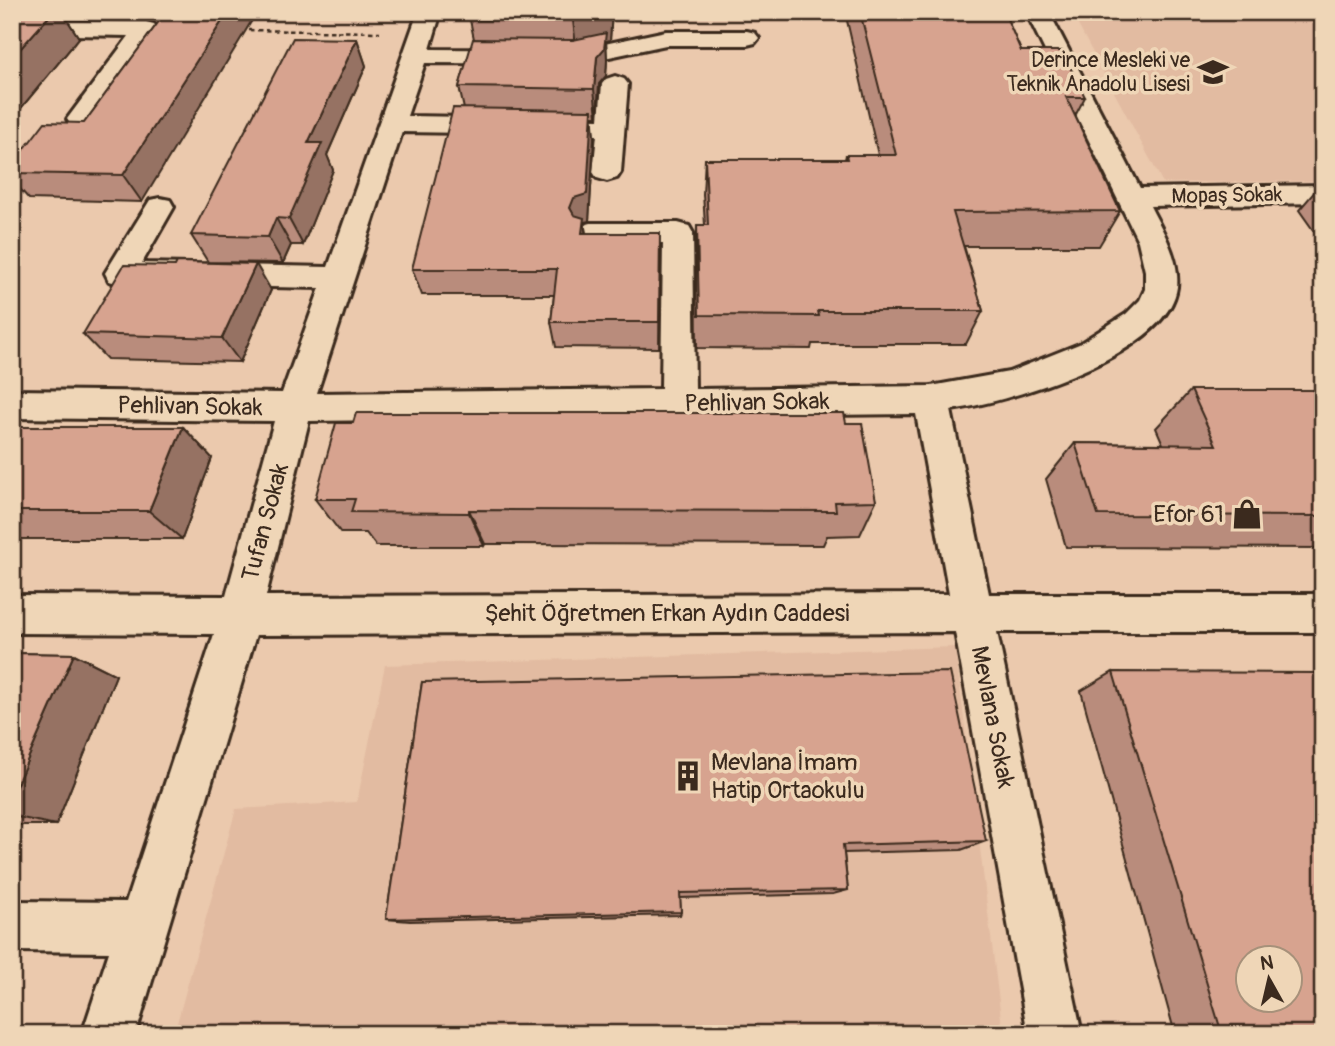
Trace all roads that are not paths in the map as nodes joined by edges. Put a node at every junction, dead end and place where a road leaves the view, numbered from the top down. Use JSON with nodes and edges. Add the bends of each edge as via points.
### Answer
{"nodes":[{"id":1,"x":1037,"y":12,"type":"edge"},
{"id":2,"x":12,"y":27,"type":"edge"},
{"id":3,"x":422,"y":33,"type":"edge"},
{"id":4,"x":747,"y":38,"type":"dead end"},
{"id":5,"x":615,"y":84,"type":"dead end"},
{"id":6,"x":80,"y":119,"type":"dead end"},
{"id":7,"x":391,"y":124,"type":"junction"},
{"id":8,"x":611,"y":127,"type":"junction"},
{"id":9,"x":607,"y":172,"type":"dead end"},
{"id":10,"x":1323,"y":194,"type":"edge"},
{"id":11,"x":1131,"y":197,"type":"junction"},
{"id":12,"x":160,"y":207,"type":"dead end"},
{"id":13,"x":591,"y":233,"type":"edge"},
{"id":14,"x":339,"y":278,"type":"junction"},
{"id":15,"x":931,"y":400,"type":"junction"},
{"id":16,"x":678,"y":402,"type":"junction"},
{"id":17,"x":12,"y":404,"type":"edge"},
{"id":18,"x":295,"y":407,"type":"junction"},
{"id":19,"x":973,"y":611,"type":"junction"},
{"id":20,"x":1323,"y":613,"type":"edge"},
{"id":21,"x":12,"y":614,"type":"edge"},
{"id":22,"x":241,"y":616,"type":"junction"},
{"id":23,"x":12,"y":926,"type":"edge"},
{"id":24,"x":142,"y":927,"type":"junction"},
{"id":25,"x":109,"y":1034,"type":"edge"},
{"id":26,"x":1055,"y":1034,"type":"edge"}],
"edges":[{"from":1,"to":11,"type":"street","name":"Pehlivan Sokak"},
{"from":2,"to":6,"type":"street","via":[[146,29]]},
{"from":3,"to":4,"type":"street","via":[[576,57],[666,38]]},
{"from":3,"to":7,"type":"street","name":"Tufan Sokak"},
{"from":5,"to":8,"type":"street"},
{"from":7,"to":8,"type":"street"},
{"from":7,"to":14,"type":"street","name":"Tufan Sokak"},
{"from":8,"to":9,"type":"street"},
{"from":10,"to":11,"type":"street","name":"Mopaş Sokak"},
{"from":11,"to":15,"type":"street","name":"Pehlivan Sokak","via":[[1160,267],[1161,290],[1150,311],[1125,332],[1061,368],[993,390]]},
{"from":12,"to":14,"type":"street","via":[[120,273]]},
{"from":13,"to":16,"type":"street","via":[[678,233]]},
{"from":14,"to":18,"type":"street","name":"Tufan Sokak"},
{"from":15,"to":16,"type":"street","name":"Pehlivan Sokak"},
{"from":15,"to":19,"type":"street","name":"Mevlana Sokak"},
{"from":16,"to":18,"type":"street","name":"Pehlivan Sokak"},
{"from":17,"to":18,"type":"street","name":"Pehlivan Sokak"},
{"from":18,"to":22,"type":"street","name":"Tufan Sokak"},
{"from":19,"to":20,"type":"street","name":"Şehit Öğretmen Erkan Aydın Caddesi"},
{"from":19,"to":22,"type":"street","name":"Şehit Öğretmen Erkan Aydın Caddesi"},
{"from":19,"to":26,"type":"street","name":"Mevlana Sokak"},
{"from":21,"to":22,"type":"street","name":"Şehit Öğretmen Erkan Aydın Caddesi"},
{"from":22,"to":24,"type":"street","name":"Tufan Sokak"},
{"from":23,"to":24,"type":"street"},
{"from":24,"to":25,"type":"street","name":"Tufan Sokak"}]}
